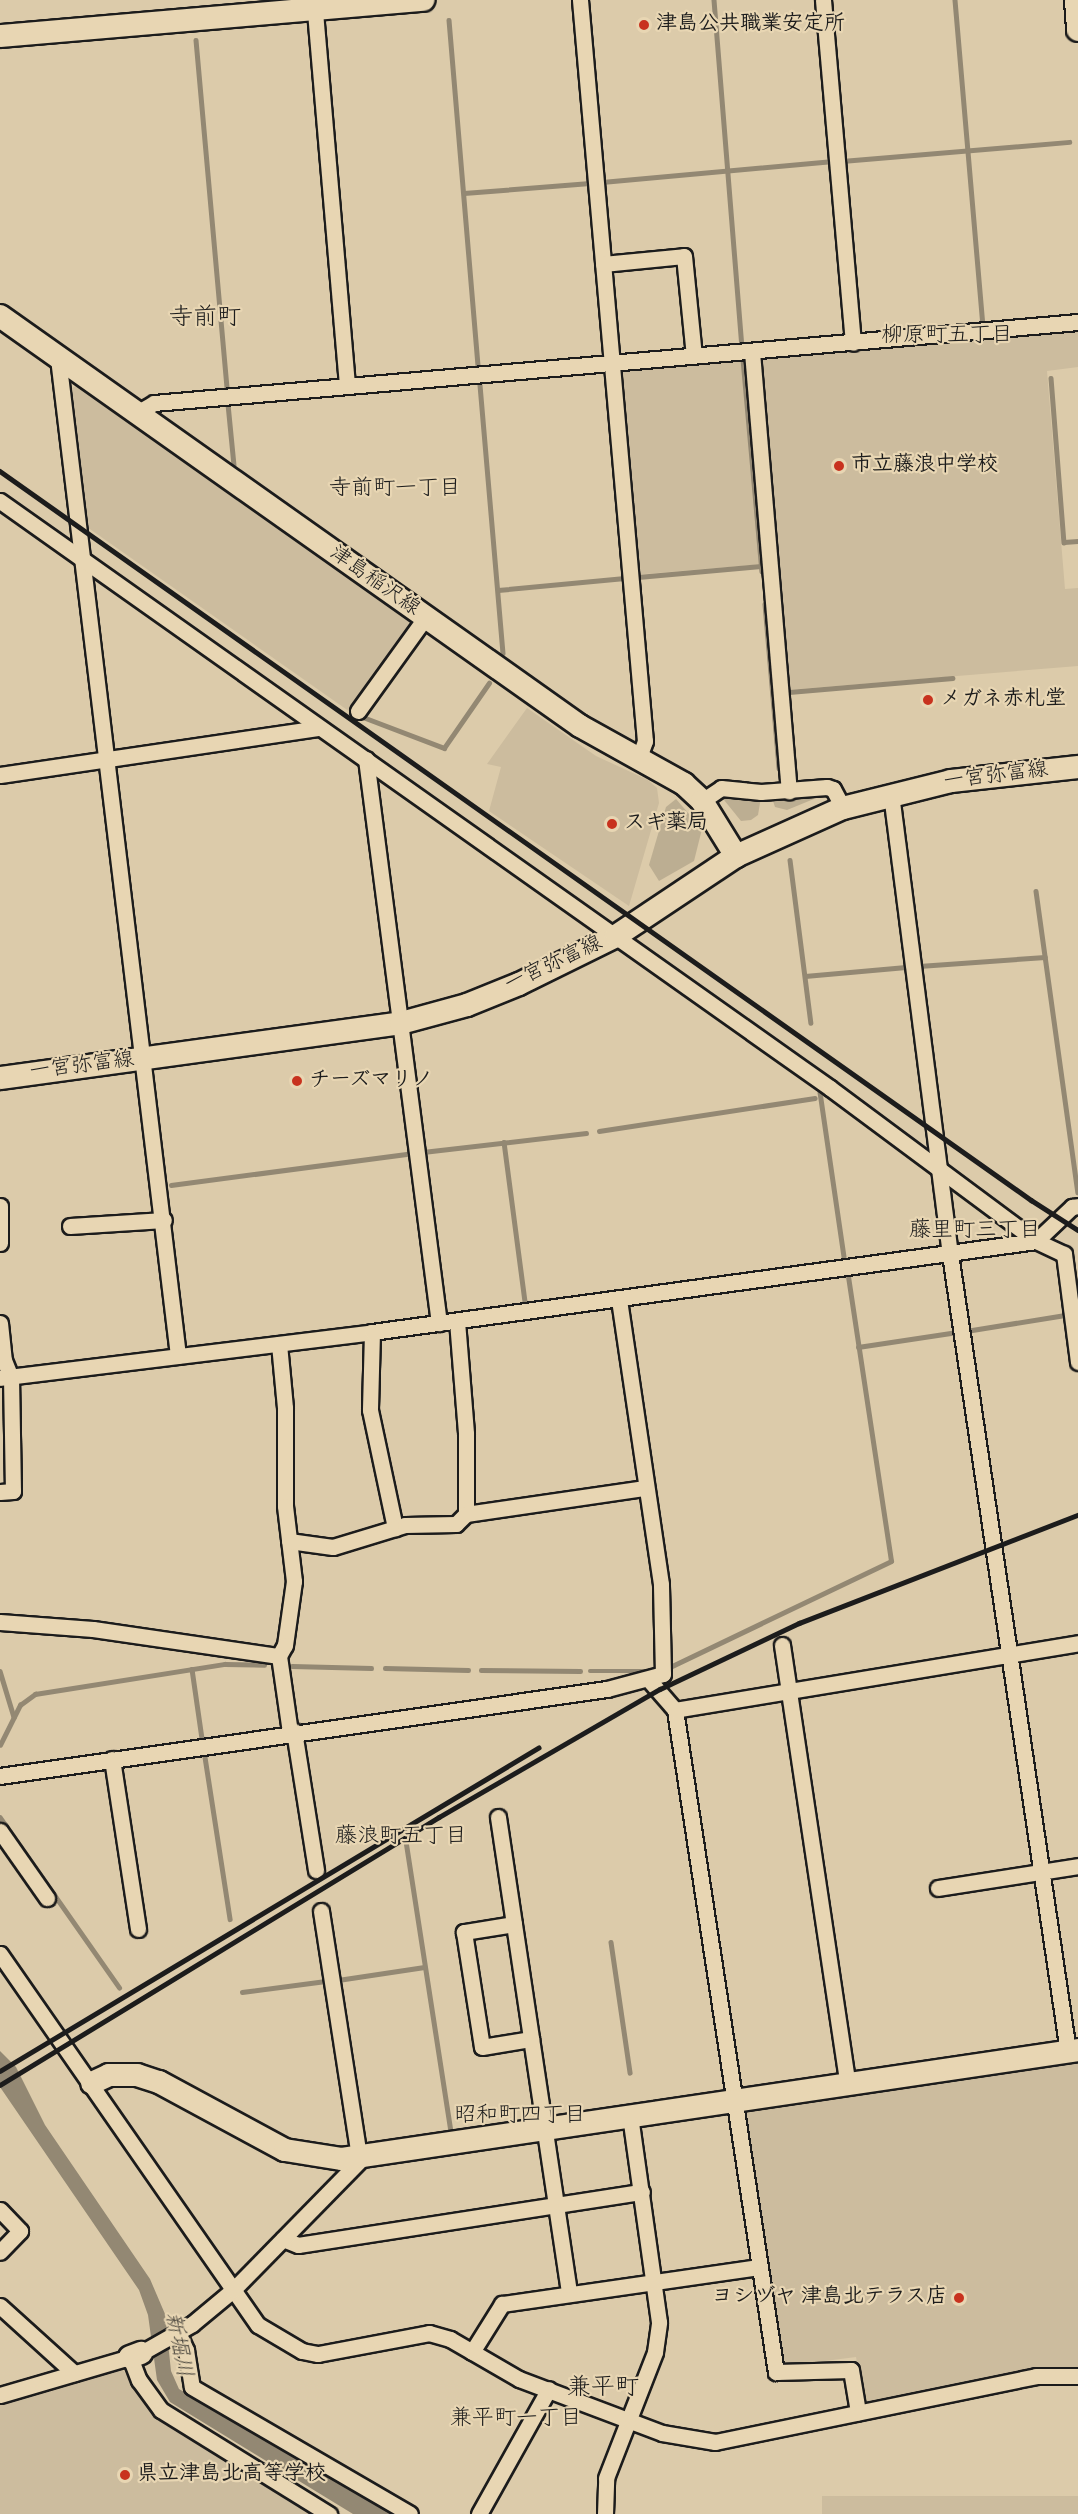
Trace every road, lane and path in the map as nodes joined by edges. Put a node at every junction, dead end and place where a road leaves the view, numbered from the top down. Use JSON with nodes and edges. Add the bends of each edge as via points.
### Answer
{"nodes":[{"id":1,"x":423,"y":0,"type":"edge"},
{"id":2,"x":580,"y":0,"type":"edge"},
{"id":3,"x":823,"y":0,"type":"edge"},
{"id":4,"x":1076,"y":0,"type":"edge"},
{"id":5,"x":314,"y":5,"type":"edge"},
{"id":6,"x":1078,"y":30,"type":"edge"},
{"id":7,"x":0,"y":36,"type":"edge"},
{"id":8,"x":603,"y":264,"type":"junction"},
{"id":9,"x":0,"y":316,"type":"edge"},
{"id":10,"x":1078,"y":322,"type":"edge"},
{"id":11,"x":852,"y":343,"type":"junction"},
{"id":12,"x":752,"y":352,"type":"junction"},
{"id":13,"x":694,"y":356,"type":"junction"},
{"id":14,"x":58,"y":358,"type":"junction"},
{"id":15,"x":612,"y":362,"type":"junction"},
{"id":16,"x":347,"y":386,"type":"junction"},
{"id":17,"x":135,"y":414,"type":"junction"},
{"id":18,"x":0,"y":501,"type":"edge"},
{"id":19,"x":81,"y":558,"type":"junction"},
{"id":20,"x":425,"y":618,"type":"junction"},
{"id":21,"x":358,"y":711,"type":"dead end"},
{"id":22,"x":318,"y":728,"type":"junction"},
{"id":23,"x":366,"y":759,"type":"junction"},
{"id":24,"x":638,"y":760,"type":"junction"},
{"id":25,"x":108,"y":762,"type":"junction"},
{"id":26,"x":1078,"y":767,"type":"edge"},
{"id":27,"x":0,"y":775,"type":"edge"},
{"id":28,"x":789,"y":791,"type":"junction"},
{"id":29,"x":891,"y":794,"type":"junction"},
{"id":30,"x":702,"y":801,"type":"junction"},
{"id":31,"x":843,"y":808,"type":"junction"},
{"id":32,"x":736,"y":856,"type":"junction"},
{"id":33,"x":616,"y":936,"type":"junction"},
{"id":34,"x":401,"y":1023,"type":"junction"},
{"id":35,"x":143,"y":1059,"type":"junction"},
{"id":36,"x":0,"y":1078,"type":"edge"},
{"id":37,"x":939,"y":1167,"type":"junction"},
{"id":38,"x":0,"y":1206,"type":"edge"},
{"id":39,"x":1078,"y":1206,"type":"edge"},
{"id":40,"x":164,"y":1220,"type":"junction"},
{"id":41,"x":70,"y":1226,"type":"dead end"},
{"id":42,"x":1036,"y":1241,"type":"junction"},
{"id":43,"x":0,"y":1243,"type":"edge"},
{"id":44,"x":950,"y":1254,"type":"junction"},
{"id":45,"x":619,"y":1299,"type":"junction"},
{"id":46,"x":457,"y":1321,"type":"junction"},
{"id":47,"x":0,"y":1323,"type":"edge"},
{"id":48,"x":439,"y":1323,"type":"junction"},
{"id":49,"x":372,"y":1332,"type":"junction"},
{"id":50,"x":279,"y":1344,"type":"junction"},
{"id":51,"x":178,"y":1356,"type":"junction"},
{"id":52,"x":1078,"y":1362,"type":"edge"},
{"id":53,"x":5,"y":1377,"type":"edge"},
{"id":54,"x":645,"y":1488,"type":"junction"},
{"id":55,"x":0,"y":1492,"type":"edge"},
{"id":56,"x":466,"y":1514,"type":"junction"},
{"id":57,"x":395,"y":1528,"type":"junction"},
{"id":58,"x":290,"y":1541,"type":"junction"},
{"id":59,"x":0,"y":1622,"type":"edge"},
{"id":60,"x":1078,"y":1643,"type":"edge"},
{"id":61,"x":782,"y":1645,"type":"dead end"},
{"id":62,"x":1010,"y":1654,"type":"junction"},
{"id":63,"x":279,"y":1656,"type":"junction"},
{"id":64,"x":648,"y":1680,"type":"junction"},
{"id":65,"x":790,"y":1691,"type":"junction"},
{"id":66,"x":675,"y":1710,"type":"junction"},
{"id":67,"x":292,"y":1731,"type":"junction"},
{"id":68,"x":112,"y":1759,"type":"junction"},
{"id":69,"x":0,"y":1776,"type":"edge"},
{"id":70,"x":498,"y":1817,"type":"dead end"},
{"id":71,"x":0,"y":1831,"type":"edge"},
{"id":72,"x":1078,"y":1866,"type":"edge"},
{"id":73,"x":316,"y":1870,"type":"dead end"},
{"id":74,"x":1042,"y":1872,"type":"junction"},
{"id":75,"x":939,"y":1888,"type":"dead end"},
{"id":76,"x":47,"y":1898,"type":"dead end"},
{"id":77,"x":321,"y":1911,"type":"dead end"},
{"id":78,"x":514,"y":1924,"type":"junction"},
{"id":79,"x":138,"y":1929,"type":"dead end"},
{"id":80,"x":0,"y":1954,"type":"edge"},
{"id":81,"x":531,"y":2039,"type":"junction"},
{"id":82,"x":1073,"y":2050,"type":"edge"},
{"id":83,"x":92,"y":2083,"type":"junction"},
{"id":84,"x":848,"y":2084,"type":"junction"},
{"id":85,"x":732,"y":2101,"type":"junction"},
{"id":86,"x":630,"y":2116,"type":"junction"},
{"id":87,"x":544,"y":2129,"type":"junction"},
{"id":88,"x":361,"y":2157,"type":"junction"},
{"id":89,"x":642,"y":2192,"type":"junction"},
{"id":90,"x":556,"y":2205,"type":"junction"},
{"id":91,"x":0,"y":2210,"type":"edge"},
{"id":92,"x":283,"y":2239,"type":"junction"},
{"id":93,"x":0,"y":2252,"type":"edge"},
{"id":94,"x":758,"y":2267,"type":"junction"},
{"id":95,"x":656,"y":2284,"type":"junction"},
{"id":96,"x":233,"y":2290,"type":"junction"},
{"id":97,"x":569,"y":2294,"type":"junction"},
{"id":98,"x":0,"y":2306,"type":"edge"},
{"id":99,"x":174,"y":2335,"type":"junction"},
{"id":100,"x":472,"y":2352,"type":"junction"},
{"id":101,"x":135,"y":2355,"type":"junction"},
{"id":102,"x":74,"y":2373,"type":"junction"},
{"id":103,"x":1078,"y":2376,"type":"edge"},
{"id":104,"x":549,"y":2389,"type":"junction"},
{"id":105,"x":0,"y":2395,"type":"edge"},
{"id":106,"x":858,"y":2412,"type":"junction"},
{"id":107,"x":630,"y":2420,"type":"junction"},
{"id":108,"x":329,"y":2514,"type":"edge"},
{"id":109,"x":410,"y":2514,"type":"edge"},
{"id":110,"x":478,"y":2514,"type":"edge"},
{"id":111,"x":605,"y":2514,"type":"edge"}],
"edges":[{"from":1,"to":5,"type":"main road"},
{"from":2,"to":8,"type":"street"},
{"from":3,"to":11,"type":"street"},
{"from":4,"to":6,"type":"main road"},
{"from":5,"to":7,"type":"main road"},
{"from":5,"to":16,"type":"street"},
{"from":8,"to":13,"type":"street","via":[[684,256]]},
{"from":8,"to":15,"type":"street"},
{"from":9,"to":14,"type":"main road","name":"津島稲沢線"},
{"from":10,"to":11,"type":"street"},
{"from":11,"to":12,"type":"street"},
{"from":12,"to":13,"type":"street"},
{"from":12,"to":28,"type":"street"},
{"from":13,"to":15,"type":"street"},
{"from":14,"to":17,"type":"main road","name":"津島稲沢線"},
{"from":14,"to":19,"type":"street"},
{"from":15,"to":16,"type":"street"},
{"from":15,"to":24,"type":"street","via":[[645,741]]},
{"from":16,"to":17,"type":"street","via":[[154,403]]},
{"from":17,"to":20,"type":"main road","name":"津島稲沢線"},
{"from":18,"to":19,"type":"street"},
{"from":19,"to":22,"type":"street"},
{"from":19,"to":25,"type":"street"},
{"from":20,"to":21,"type":"street"},
{"from":20,"to":24,"type":"main road","name":"津島稲沢線","via":[[580,726]]},
{"from":22,"to":23,"type":"street"},
{"from":22,"to":25,"type":"street"},
{"from":23,"to":33,"type":"street"},
{"from":23,"to":34,"type":"street"},
{"from":24,"to":30,"type":"main road","name":"津島稲沢線","via":[[684,784]]},
{"from":25,"to":27,"type":"street"},
{"from":25,"to":35,"type":"street","via":[[125,933]]},
{"from":26,"to":29,"type":"main road","name":"一宮弥富線","via":[[951,781]]},
{"from":28,"to":30,"type":"street","via":[[721,788]]},
{"from":28,"to":31,"type":"street","via":[[833,789]]},
{"from":29,"to":31,"type":"main road","name":"一宮弥富線"},
{"from":29,"to":37,"type":"street"},
{"from":30,"to":32,"type":"main road","name":"津島稲沢線"},
{"from":31,"to":32,"type":"main road","name":"一宮弥富線"},
{"from":32,"to":33,"type":"main road","name":"一宮弥富線"},
{"from":33,"to":34,"type":"main road","name":"一宮弥富線","via":[[519,984],[467,1005]]},
{"from":33,"to":37,"type":"street"},
{"from":34,"to":35,"type":"main road","name":"一宮弥富線"},
{"from":34,"to":48,"type":"street"},
{"from":35,"to":36,"type":"main road","name":"一宮弥富線"},
{"from":35,"to":40,"type":"street"},
{"from":37,"to":42,"type":"street"},
{"from":37,"to":44,"type":"street"},
{"from":38,"to":43,"type":"street"},
{"from":39,"to":42,"type":"street","via":[[1072,1207]]},
{"from":40,"to":41,"type":"street"},
{"from":40,"to":51,"type":"street"},
{"from":42,"to":44,"type":"street"},
{"from":42,"to":52,"type":"street","via":[[1064,1254]]},
{"from":44,"to":45,"type":"street"},
{"from":44,"to":62,"type":"street"},
{"from":45,"to":46,"type":"street"},
{"from":45,"to":54,"type":"street"},
{"from":46,"to":48,"type":"street"},
{"from":46,"to":56,"type":"street","via":[[466,1434]]},
{"from":47,"to":53,"type":"street"},
{"from":48,"to":49,"type":"street"},
{"from":49,"to":50,"type":"street"},
{"from":49,"to":57,"type":"street","via":[[370,1410]]},
{"from":50,"to":51,"type":"street"},
{"from":50,"to":58,"type":"street"},
{"from":51,"to":53,"type":"street"},
{"from":53,"to":55,"type":"street","via":[[13,1491]]},
{"from":54,"to":56,"type":"street"},
{"from":54,"to":64,"type":"street","via":[[661,1584],[665,1664],[663,1674]]},
{"from":56,"to":57,"type":"street","via":[[456,1524]]},
{"from":57,"to":58,"type":"street","via":[[333,1546]]},
{"from":58,"to":63,"type":"street","via":[[294,1581],[285,1645]]},
{"from":59,"to":63,"type":"street","via":[[93,1629]]},
{"from":60,"to":62,"type":"street"},
{"from":61,"to":65,"type":"street"},
{"from":62,"to":65,"type":"street"},
{"from":62,"to":74,"type":"street"},
{"from":63,"to":67,"type":"street"},
{"from":64,"to":66,"type":"street"},
{"from":64,"to":67,"type":"street"},
{"from":65,"to":66,"type":"street"},
{"from":65,"to":84,"type":"street"},
{"from":66,"to":85,"type":"street"},
{"from":67,"to":68,"type":"street"},
{"from":67,"to":73,"type":"street"},
{"from":68,"to":69,"type":"street"},
{"from":68,"to":79,"type":"street"},
{"from":70,"to":78,"type":"street"},
{"from":71,"to":76,"type":"street"},
{"from":72,"to":74,"type":"street"},
{"from":74,"to":75,"type":"street"},
{"from":74,"to":82,"type":"street"},
{"from":77,"to":88,"type":"street"},
{"from":78,"to":81,"type":"street"},
{"from":78,"to":81,"type":"street","via":[[464,1932],[482,2047]]},
{"from":80,"to":83,"type":"street"},
{"from":81,"to":87,"type":"street"},
{"from":82,"to":84,"type":"main road"},
{"from":83,"to":88,"type":"main road","via":[[109,2075],[137,2075],[159,2082],[285,2150],[320,2158]]},
{"from":83,"to":96,"type":"street"},
{"from":84,"to":85,"type":"main road"},
{"from":85,"to":86,"type":"main road"},
{"from":85,"to":94,"type":"street"},
{"from":86,"to":87,"type":"main road"},
{"from":86,"to":89,"type":"street"},
{"from":87,"to":88,"type":"main road"},
{"from":87,"to":90,"type":"street"},
{"from":88,"to":92,"type":"street"},
{"from":89,"to":90,"type":"street"},
{"from":89,"to":95,"type":"street"},
{"from":90,"to":92,"type":"street","via":[[298,2245]]},
{"from":90,"to":97,"type":"street"},
{"from":91,"to":93,"type":"street","via":[[20,2231]]},
{"from":92,"to":96,"type":"street"},
{"from":94,"to":95,"type":"street"},
{"from":94,"to":106,"type":"street","via":[[776,2372],[851,2370]]},
{"from":95,"to":97,"type":"street"},
{"from":95,"to":107,"type":"street","via":[[656,2352]]},
{"from":96,"to":99,"type":"street"},
{"from":96,"to":100,"type":"street","via":[[258,2325],[302,2351],[318,2354],[429,2333]]},
{"from":97,"to":100,"type":"street","via":[[501,2304]]},
{"from":98,"to":102,"type":"street"},
{"from":99,"to":101,"type":"street"},
{"from":99,"to":109,"type":"street","via":[[186,2350],[192,2387]]},
{"from":100,"to":104,"type":"street","via":[[519,2379]]},
{"from":101,"to":102,"type":"street"},
{"from":101,"to":108,"type":"street","via":[[139,2380],[161,2410]]},
{"from":102,"to":105,"type":"street"},
{"from":103,"to":106,"type":"street","via":[[1036,2376]]},
{"from":104,"to":107,"type":"street"},
{"from":104,"to":110,"type":"street"},
{"from":106,"to":107,"type":"street","via":[[715,2442],[662,2433]]},
{"from":107,"to":111,"type":"street","via":[[606,2478]]}]}
